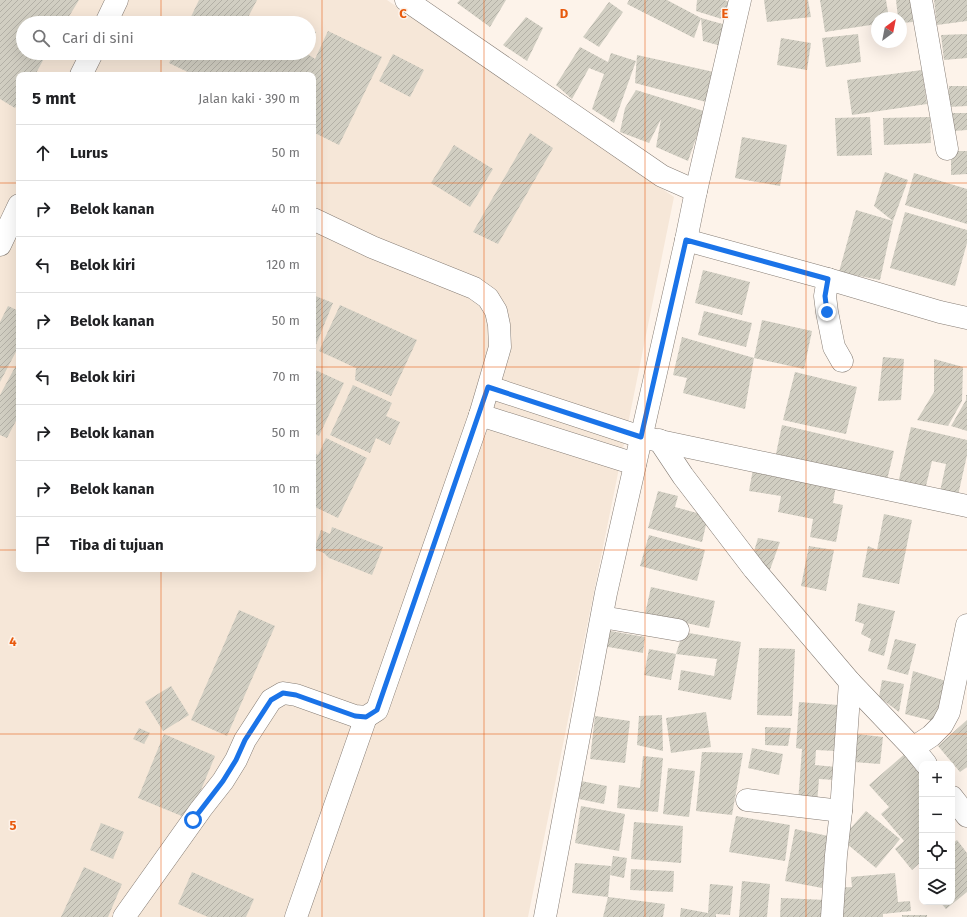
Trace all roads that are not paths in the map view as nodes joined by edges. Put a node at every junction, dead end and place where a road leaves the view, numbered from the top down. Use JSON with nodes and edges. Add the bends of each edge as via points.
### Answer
{"nodes":[{"id":1,"x":117,"y":0,"type":"edge"},
{"id":2,"x":406,"y":0,"type":"edge"},
{"id":3,"x":740,"y":0,"type":"edge"},
{"id":4,"x":921,"y":0,"type":"edge"},
{"id":5,"x":109,"y":16,"type":"edge"},
{"id":6,"x":88,"y":60,"type":"edge"},
{"id":7,"x":82,"y":72,"type":"edge"},
{"id":8,"x":947,"y":150,"type":"dead end"},
{"id":9,"x":696,"y":191,"type":"junction"},
{"id":10,"x":16,"y":211,"type":"edge"},
{"id":11,"x":316,"y":220,"type":"edge"},
{"id":12,"x":686,"y":240,"type":"junction"},
{"id":13,"x":0,"y":245,"type":"edge"},
{"id":14,"x":828,"y":279,"type":"junction"},
{"id":15,"x":967,"y":318,"type":"edge"},
{"id":16,"x":842,"y":361,"type":"dead end"},
{"id":17,"x":488,"y":387,"type":"junction"},
{"id":18,"x":480,"y":415,"type":"junction"},
{"id":19,"x":650,"y":438,"type":"junction"},
{"id":20,"x":635,"y":464,"type":"junction"},
{"id":21,"x":967,"y":506,"type":"edge"},
{"id":22,"x":602,"y":617,"type":"junction"},
{"id":23,"x":967,"y":625,"type":"edge"},
{"id":24,"x":678,"y":630,"type":"dead end"},
{"id":25,"x":850,"y":682,"type":"junction"},
{"id":26,"x":366,"y":717,"type":"junction"},
{"id":27,"x":920,"y":756,"type":"edge"},
{"id":28,"x":747,"y":800,"type":"dead end"},
{"id":29,"x":955,"y":801,"type":"edge"},
{"id":30,"x":841,"y":811,"type":"junction"},
{"id":31,"x":967,"y":816,"type":"edge"},
{"id":32,"x":124,"y":917,"type":"edge"},
{"id":33,"x":296,"y":917,"type":"edge"},
{"id":34,"x":545,"y":917,"type":"edge"},
{"id":35,"x":832,"y":917,"type":"edge"}],
"edges":[{"from":1,"to":5,"type":"street"},
{"from":2,"to":9,"type":"street","via":[[662,176]]},
{"from":3,"to":9,"type":"street"},
{"from":4,"to":8,"type":"street"},
{"from":6,"to":7,"type":"street"},
{"from":9,"to":12,"type":"street"},
{"from":10,"to":13,"type":"street"},
{"from":11,"to":17,"type":"street","via":[[372,247],[474,288],[488,298],[496,311],[500,340]]},
{"from":12,"to":14,"type":"street"},
{"from":12,"to":19,"type":"street"},
{"from":14,"to":15,"type":"street"},
{"from":14,"to":16,"type":"street","via":[[825,296],[827,312],[834,347]]},
{"from":17,"to":18,"type":"street"},
{"from":17,"to":19,"type":"street"},
{"from":18,"to":20,"type":"street"},
{"from":18,"to":26,"type":"street","via":[[377,710]]},
{"from":19,"to":20,"type":"street"},
{"from":19,"to":21,"type":"street"},
{"from":19,"to":25,"type":"street","via":[[683,476],[754,569]]},
{"from":20,"to":22,"type":"street"},
{"from":22,"to":24,"type":"street"},
{"from":22,"to":34,"type":"street"},
{"from":23,"to":27,"type":"street","via":[[949,712]]},
{"from":25,"to":27,"type":"street"},
{"from":25,"to":30,"type":"street"},
{"from":26,"to":32,"type":"street","via":[[355,716],[296,695],[283,693],[271,700],[223,781]]},
{"from":26,"to":33,"type":"street"},
{"from":28,"to":30,"type":"street"},
{"from":29,"to":31,"type":"street"},
{"from":30,"to":35,"type":"street"}]}
